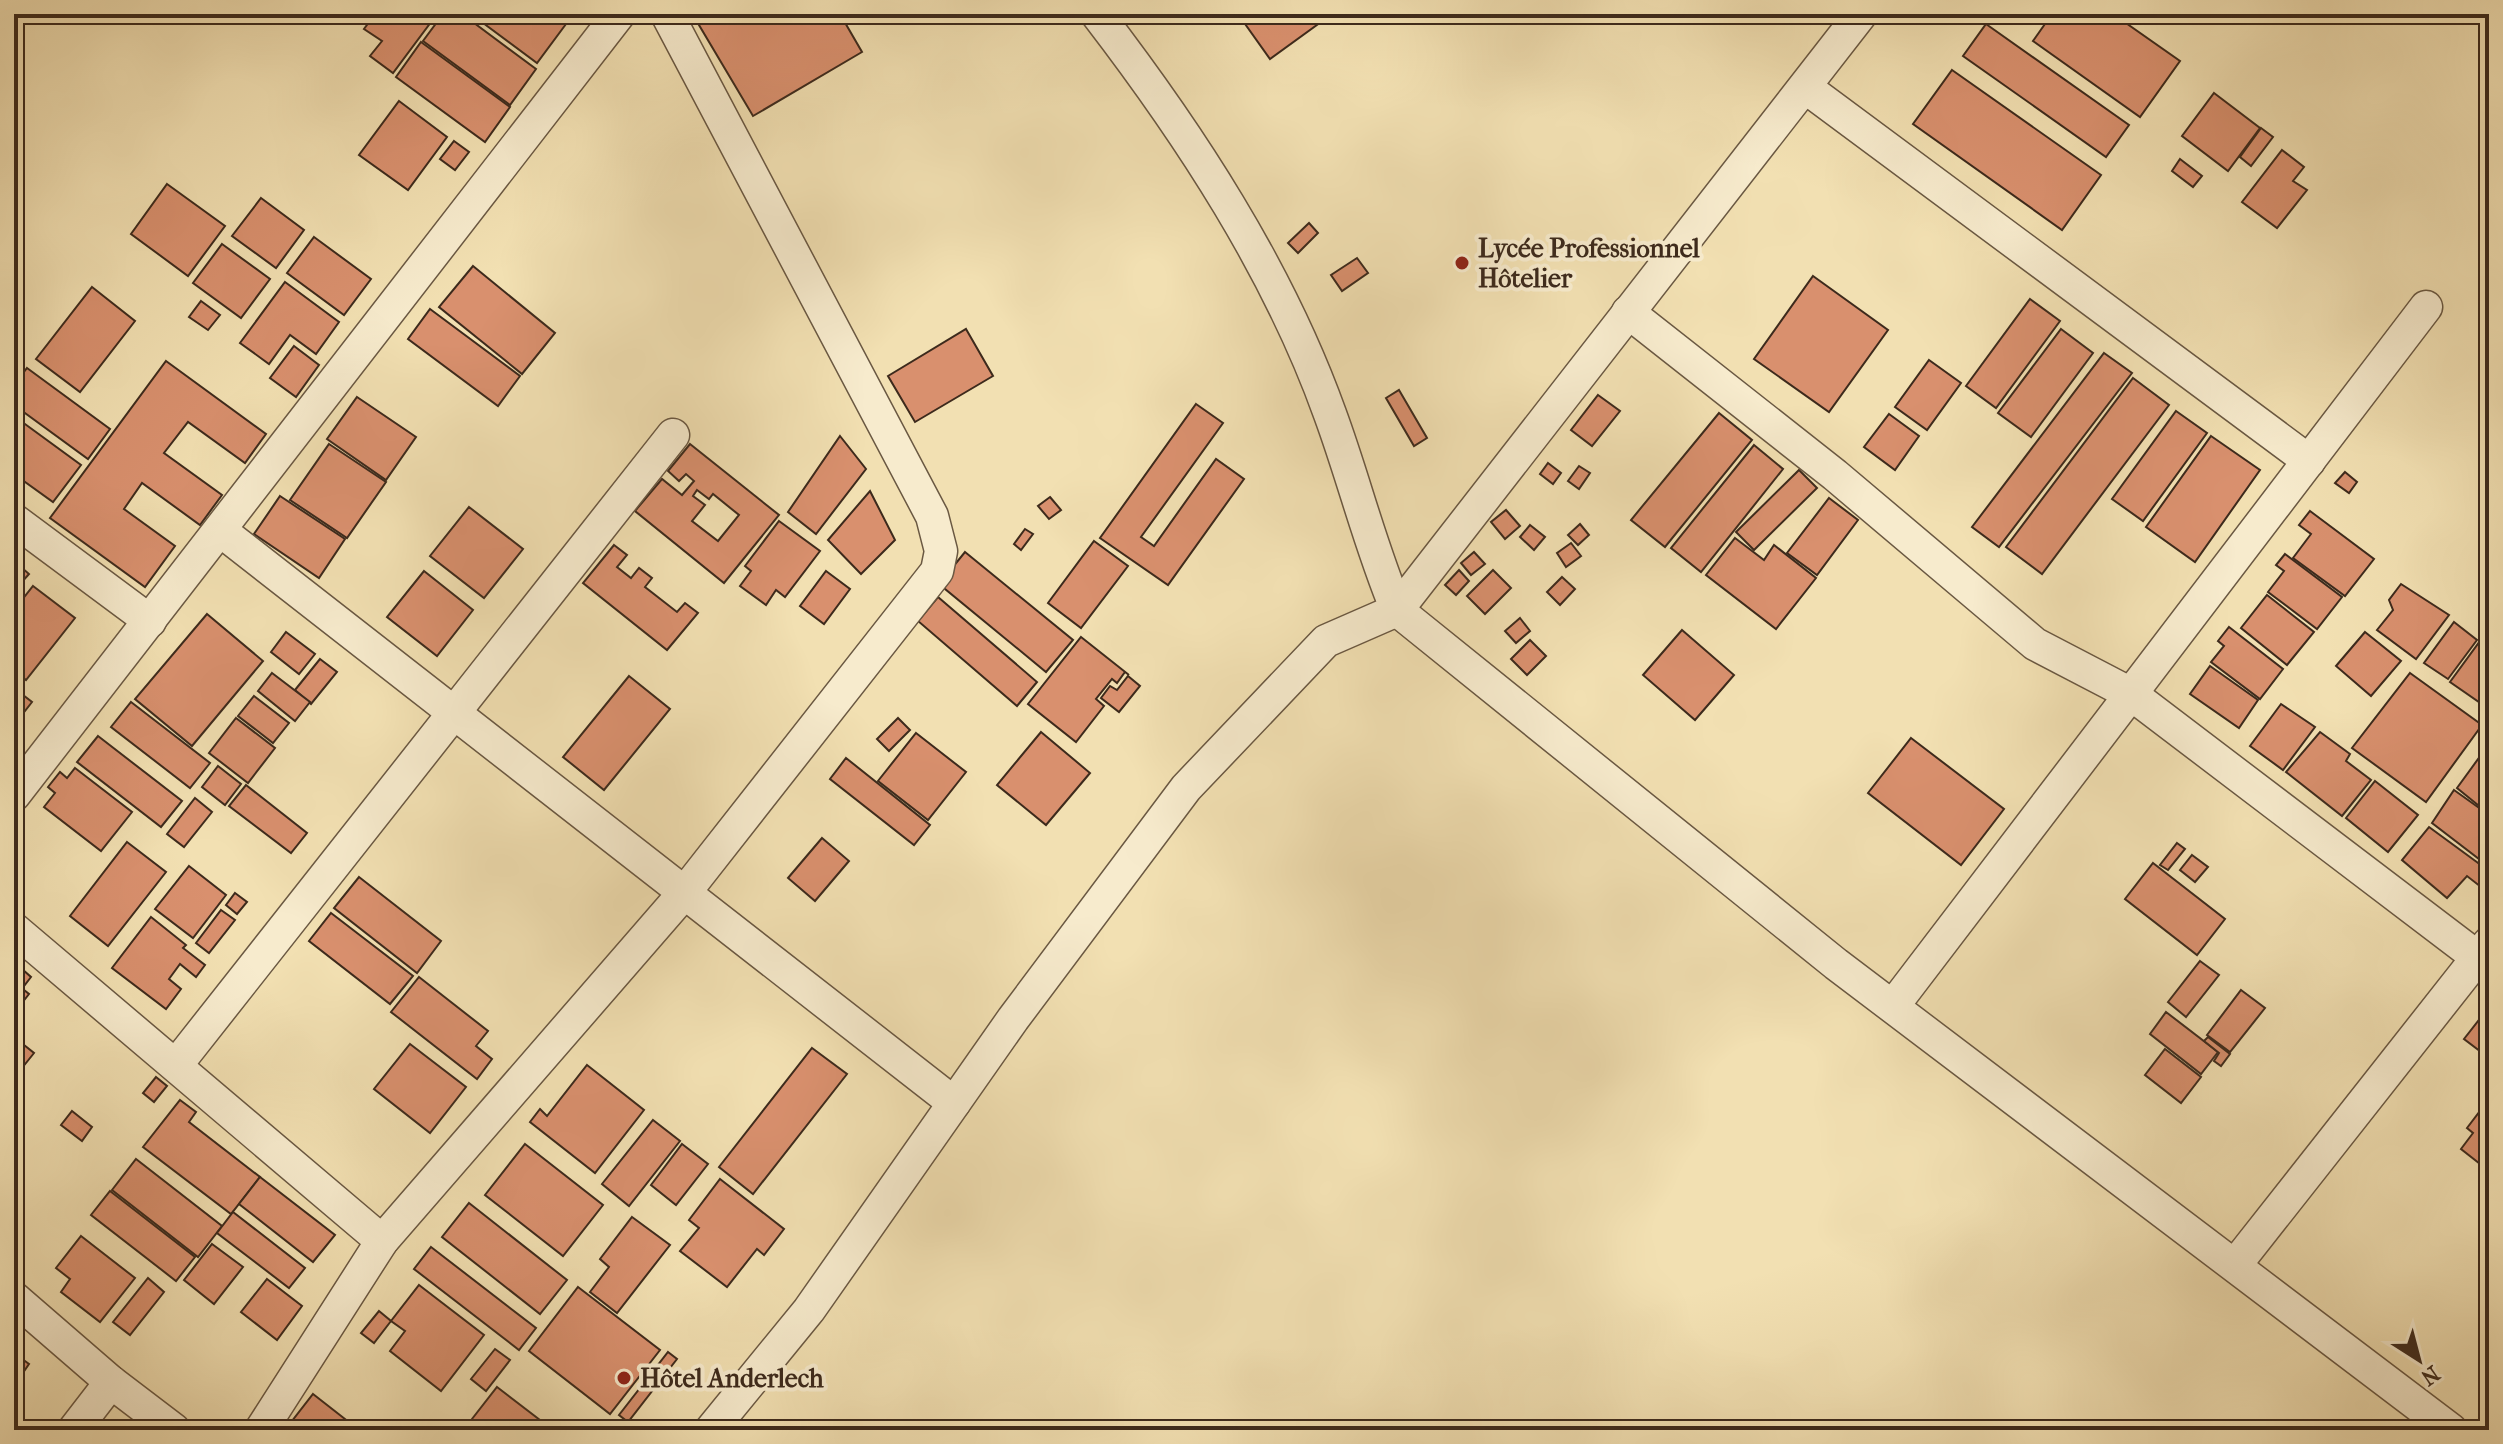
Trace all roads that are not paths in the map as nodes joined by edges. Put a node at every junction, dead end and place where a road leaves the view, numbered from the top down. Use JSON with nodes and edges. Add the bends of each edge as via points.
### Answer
{"nodes":[{"id":1,"x":619,"y":14,"type":"edge"},
{"id":2,"x":667,"y":14,"type":"edge"},
{"id":3,"x":1097,"y":14,"type":"edge"},
{"id":4,"x":1861,"y":14,"type":"edge"},
{"id":5,"x":1805,"y":87,"type":"junction"},
{"id":6,"x":2426,"y":307,"type":"dead end"},
{"id":7,"x":1628,"y":312,"type":"junction"},
{"id":8,"x":673,"y":435,"type":"dead end"},
{"id":9,"x":2309,"y":461,"type":"junction"},
{"id":10,"x":14,"y":520,"type":"edge"},
{"id":11,"x":221,"y":531,"type":"junction"},
{"id":12,"x":1397,"y":610,"type":"junction"},
{"id":13,"x":150,"y":621,"type":"junction"},
{"id":14,"x":2131,"y":694,"type":"junction"},
{"id":15,"x":456,"y":713,"type":"junction"},
{"id":16,"x":14,"y":795,"type":"edge"},
{"id":17,"x":685,"y":892,"type":"junction"},
{"id":18,"x":14,"y":929,"type":"edge"},
{"id":19,"x":2483,"y":950,"type":"edge"},
{"id":20,"x":1893,"y":1006,"type":"junction"},
{"id":21,"x":177,"y":1064,"type":"junction"},
{"id":22,"x":954,"y":1103,"type":"junction"},
{"id":23,"x":382,"y":1241,"type":"junction"},
{"id":24,"x":2236,"y":1264,"type":"junction"},
{"id":25,"x":14,"y":1298,"type":"edge"},
{"id":26,"x":111,"y":1382,"type":"junction"},
{"id":27,"x":74,"y":1430,"type":"edge"},
{"id":28,"x":174,"y":1430,"type":"edge"},
{"id":29,"x":261,"y":1430,"type":"edge"},
{"id":30,"x":711,"y":1430,"type":"edge"},
{"id":31,"x":2451,"y":1430,"type":"edge"}],
"edges":[{"from":1,"to":11,"type":"street"},
{"from":2,"to":17,"type":"street","via":[[932,516],[941,551],[937,571]]},
{"from":3,"to":12,"type":"street","via":[[1208,171],[1277,295],[1330,412]]},
{"from":4,"to":5,"type":"street"},
{"from":5,"to":7,"type":"street"},
{"from":5,"to":9,"type":"street"},
{"from":6,"to":9,"type":"street"},
{"from":7,"to":12,"type":"street"},
{"from":7,"to":14,"type":"street","via":[[1835,475],[2035,644]]},
{"from":8,"to":15,"type":"street"},
{"from":9,"to":14,"type":"street"},
{"from":10,"to":13,"type":"street"},
{"from":11,"to":13,"type":"street"},
{"from":11,"to":15,"type":"street"},
{"from":12,"to":20,"type":"street"},
{"from":12,"to":22,"type":"street","via":[[1326,641],[1186,788]]},
{"from":13,"to":16,"type":"street"},
{"from":14,"to":19,"type":"street"},
{"from":14,"to":20,"type":"street"},
{"from":15,"to":17,"type":"street"},
{"from":15,"to":21,"type":"street"},
{"from":17,"to":22,"type":"street"},
{"from":17,"to":23,"type":"street"},
{"from":18,"to":21,"type":"street"},
{"from":19,"to":24,"type":"street"},
{"from":20,"to":24,"type":"street"},
{"from":21,"to":23,"type":"street"},
{"from":22,"to":30,"type":"street","via":[[809,1310]]},
{"from":23,"to":29,"type":"street"},
{"from":24,"to":31,"type":"street"},
{"from":25,"to":26,"type":"street"},
{"from":26,"to":27,"type":"street"},
{"from":26,"to":28,"type":"street"}]}
